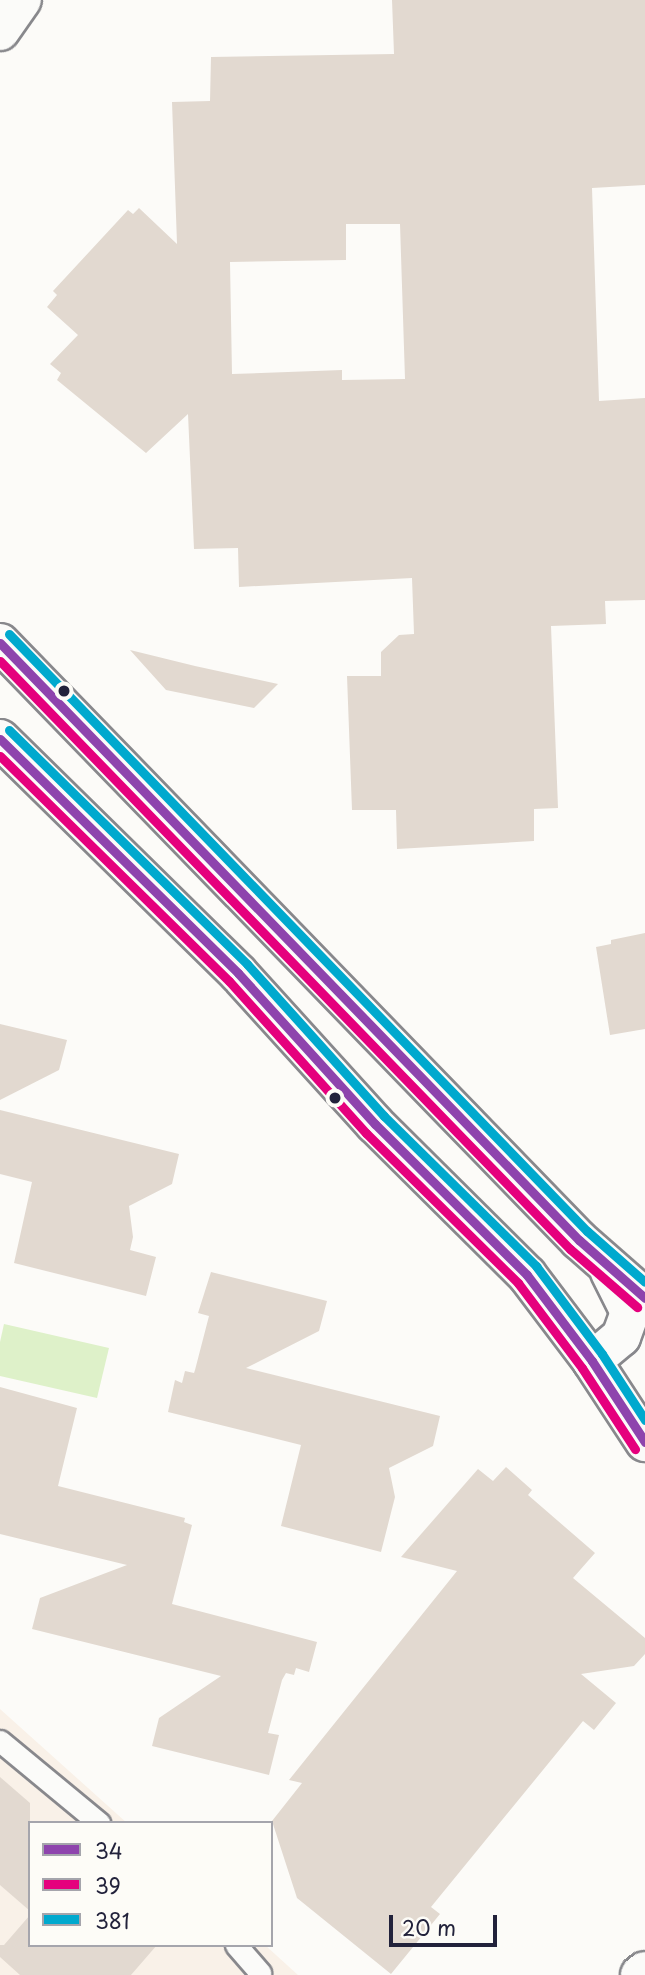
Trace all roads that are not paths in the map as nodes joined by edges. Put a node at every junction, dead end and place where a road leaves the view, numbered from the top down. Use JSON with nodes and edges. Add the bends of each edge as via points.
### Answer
{"nodes":[{"id":1,"x":22,"y":0,"type":"edge"},
{"id":2,"x":0,"y":31,"type":"edge"},
{"id":3,"x":0,"y":643,"type":"edge"},
{"id":4,"x":0,"y":739,"type":"edge"},
{"id":5,"x":607,"y":1267,"type":"junction"},
{"id":6,"x":645,"y":1298,"type":"edge"},
{"id":7,"x":593,"y":1361,"type":"junction"},
{"id":8,"x":645,"y":1442,"type":"edge"},
{"id":9,"x":0,"y":1741,"type":"edge"},
{"id":10,"x":97,"y":1821,"type":"edge"},
{"id":11,"x":238,"y":1947,"type":"edge"},
{"id":12,"x":260,"y":1973,"type":"dead end"}],
"edges":[{"from":1,"to":2,"type":"main road"},
{"from":3,"to":5,"type":"main road"},
{"from":4,"to":7,"type":"main road","via":[[238,973],[375,1124],[527,1275]]},
{"from":5,"to":6,"type":"main road"},
{"from":5,"to":7,"type":"main road","via":[[630,1312],[621,1337]]},
{"from":7,"to":8,"type":"main road"},
{"from":9,"to":10,"type":"lane"},
{"from":11,"to":12,"type":"lane"}]}
